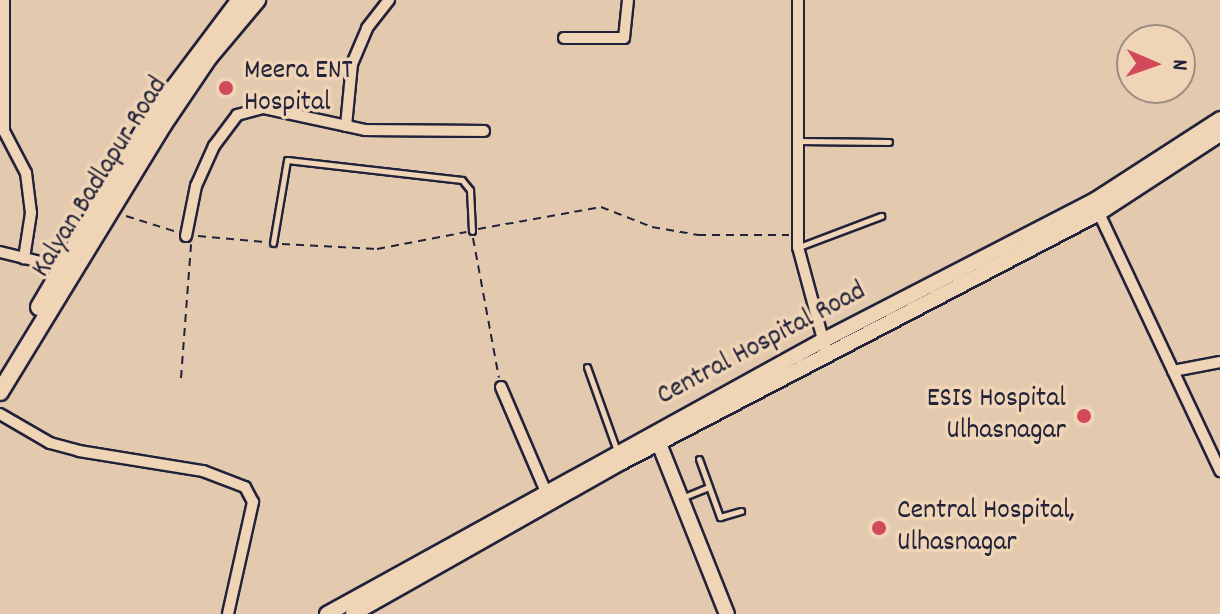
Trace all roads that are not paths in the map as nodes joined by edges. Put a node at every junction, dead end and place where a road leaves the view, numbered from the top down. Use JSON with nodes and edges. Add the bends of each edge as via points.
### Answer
{"nodes":[{"id":1,"x":4,"y":0,"type":"edge"},
{"id":2,"x":240,"y":0,"type":"edge"},
{"id":3,"x":257,"y":0,"type":"edge"},
{"id":4,"x":389,"y":0,"type":"edge"},
{"id":5,"x":628,"y":0,"type":"edge"},
{"id":6,"x":798,"y":0,"type":"edge"},
{"id":7,"x":564,"y":38,"type":"dead end"},
{"id":8,"x":1220,"y":119,"type":"edge"},
{"id":9,"x":346,"y":126,"type":"junction"},
{"id":10,"x":484,"y":131,"type":"dead end"},
{"id":11,"x":1220,"y":134,"type":"edge"},
{"id":12,"x":799,"y":141,"type":"junction"},
{"id":13,"x":889,"y":142,"type":"dead end"},
{"id":14,"x":1096,"y":207,"type":"junction"},
{"id":15,"x":881,"y":216,"type":"dead end"},
{"id":16,"x":472,"y":231,"type":"road end"},
{"id":17,"x":186,"y":236,"type":"road end"},
{"id":18,"x":273,"y":243,"type":"road end"},
{"id":19,"x":798,"y":247,"type":"junction"},
{"id":20,"x":0,"y":252,"type":"edge"},
{"id":21,"x":24,"y":258,"type":"junction"},
{"id":22,"x":67,"y":269,"type":"junction"},
{"id":23,"x":825,"y":347,"type":"junction"},
{"id":24,"x":1220,"y":362,"type":"edge"},
{"id":25,"x":587,"y":367,"type":"dead end"},
{"id":26,"x":0,"y":370,"type":"edge"},
{"id":27,"x":1173,"y":371,"type":"junction"},
{"id":28,"x":501,"y":387,"type":"road end"},
{"id":29,"x":0,"y":392,"type":"edge"},
{"id":30,"x":0,"y":414,"type":"edge"},
{"id":31,"x":657,"y":438,"type":"junction"},
{"id":32,"x":618,"y":452,"type":"junction"},
{"id":33,"x":699,"y":459,"type":"dead end"},
{"id":34,"x":1220,"y":471,"type":"edge"},
{"id":35,"x":709,"y":487,"type":"junction"},
{"id":36,"x":548,"y":496,"type":"junction"},
{"id":37,"x":681,"y":498,"type":"junction"},
{"id":38,"x":741,"y":511,"type":"dead end"},
{"id":39,"x":228,"y":614,"type":"edge"},
{"id":40,"x":327,"y":614,"type":"edge"},
{"id":41,"x":353,"y":614,"type":"edge"},
{"id":42,"x":727,"y":614,"type":"edge"}],
"edges":[{"from":1,"to":21,"type":"street","via":[[4,131],[26,173],[31,213]]},
{"from":2,"to":22,"type":"main road","name":"Kalyan Badlapur Road","via":[[149,121]]},
{"from":3,"to":22,"type":"main road","name":"Kalyan Badlapur Road","via":[[209,57]]},
{"from":4,"to":9,"type":"street","via":[[367,28],[352,64]]},
{"from":5,"to":7,"type":"street","via":[[624,38]]},
{"from":6,"to":12,"type":"street"},
{"from":8,"to":14,"type":"street","name":"Central Hospital Road"},
{"from":9,"to":10,"type":"street"},
{"from":9,"to":17,"type":"street","via":[[264,108],[237,115],[214,146],[196,186]]},
{"from":11,"to":14,"type":"street","name":"Central Hospital Road"},
{"from":12,"to":13,"type":"lane"},
{"from":12,"to":19,"type":"street"},
{"from":14,"to":23,"type":"street","name":"Central Hospital Road"},
{"from":14,"to":27,"type":"street"},
{"from":15,"to":19,"type":"lane"},
{"from":16,"to":18,"type":"lane","via":[[470,190],[462,180],[287,160]]},
{"from":19,"to":23,"type":"street"},
{"from":20,"to":21,"type":"street"},
{"from":21,"to":22,"type":"street"},
{"from":22,"to":26,"type":"main road","name":"Kalyan Badlapur Road"},
{"from":22,"to":29,"type":"main road","name":"Kalyan Badlapur Road"},
{"from":23,"to":31,"type":"street","name":"Central Hospital Road"},
{"from":24,"to":27,"type":"street"},
{"from":25,"to":32,"type":"lane"},
{"from":27,"to":34,"type":"street"},
{"from":28,"to":36,"type":"street"},
{"from":30,"to":39,"type":"street","via":[[64,447],[203,471],[245,487],[253,502]]},
{"from":31,"to":32,"type":"street","name":"Central Hospital Road"},
{"from":31,"to":36,"type":"street","name":"Central Hospital Road"},
{"from":31,"to":37,"type":"street"},
{"from":32,"to":36,"type":"street","name":"Central Hospital Road"},
{"from":33,"to":35,"type":"lane"},
{"from":35,"to":37,"type":"lane"},
{"from":35,"to":38,"type":"lane","via":[[720,517]]},
{"from":36,"to":40,"type":"street","name":"Central Hospital Road"},
{"from":36,"to":41,"type":"street","name":"Central Hospital Road"},
{"from":37,"to":42,"type":"street"}]}
